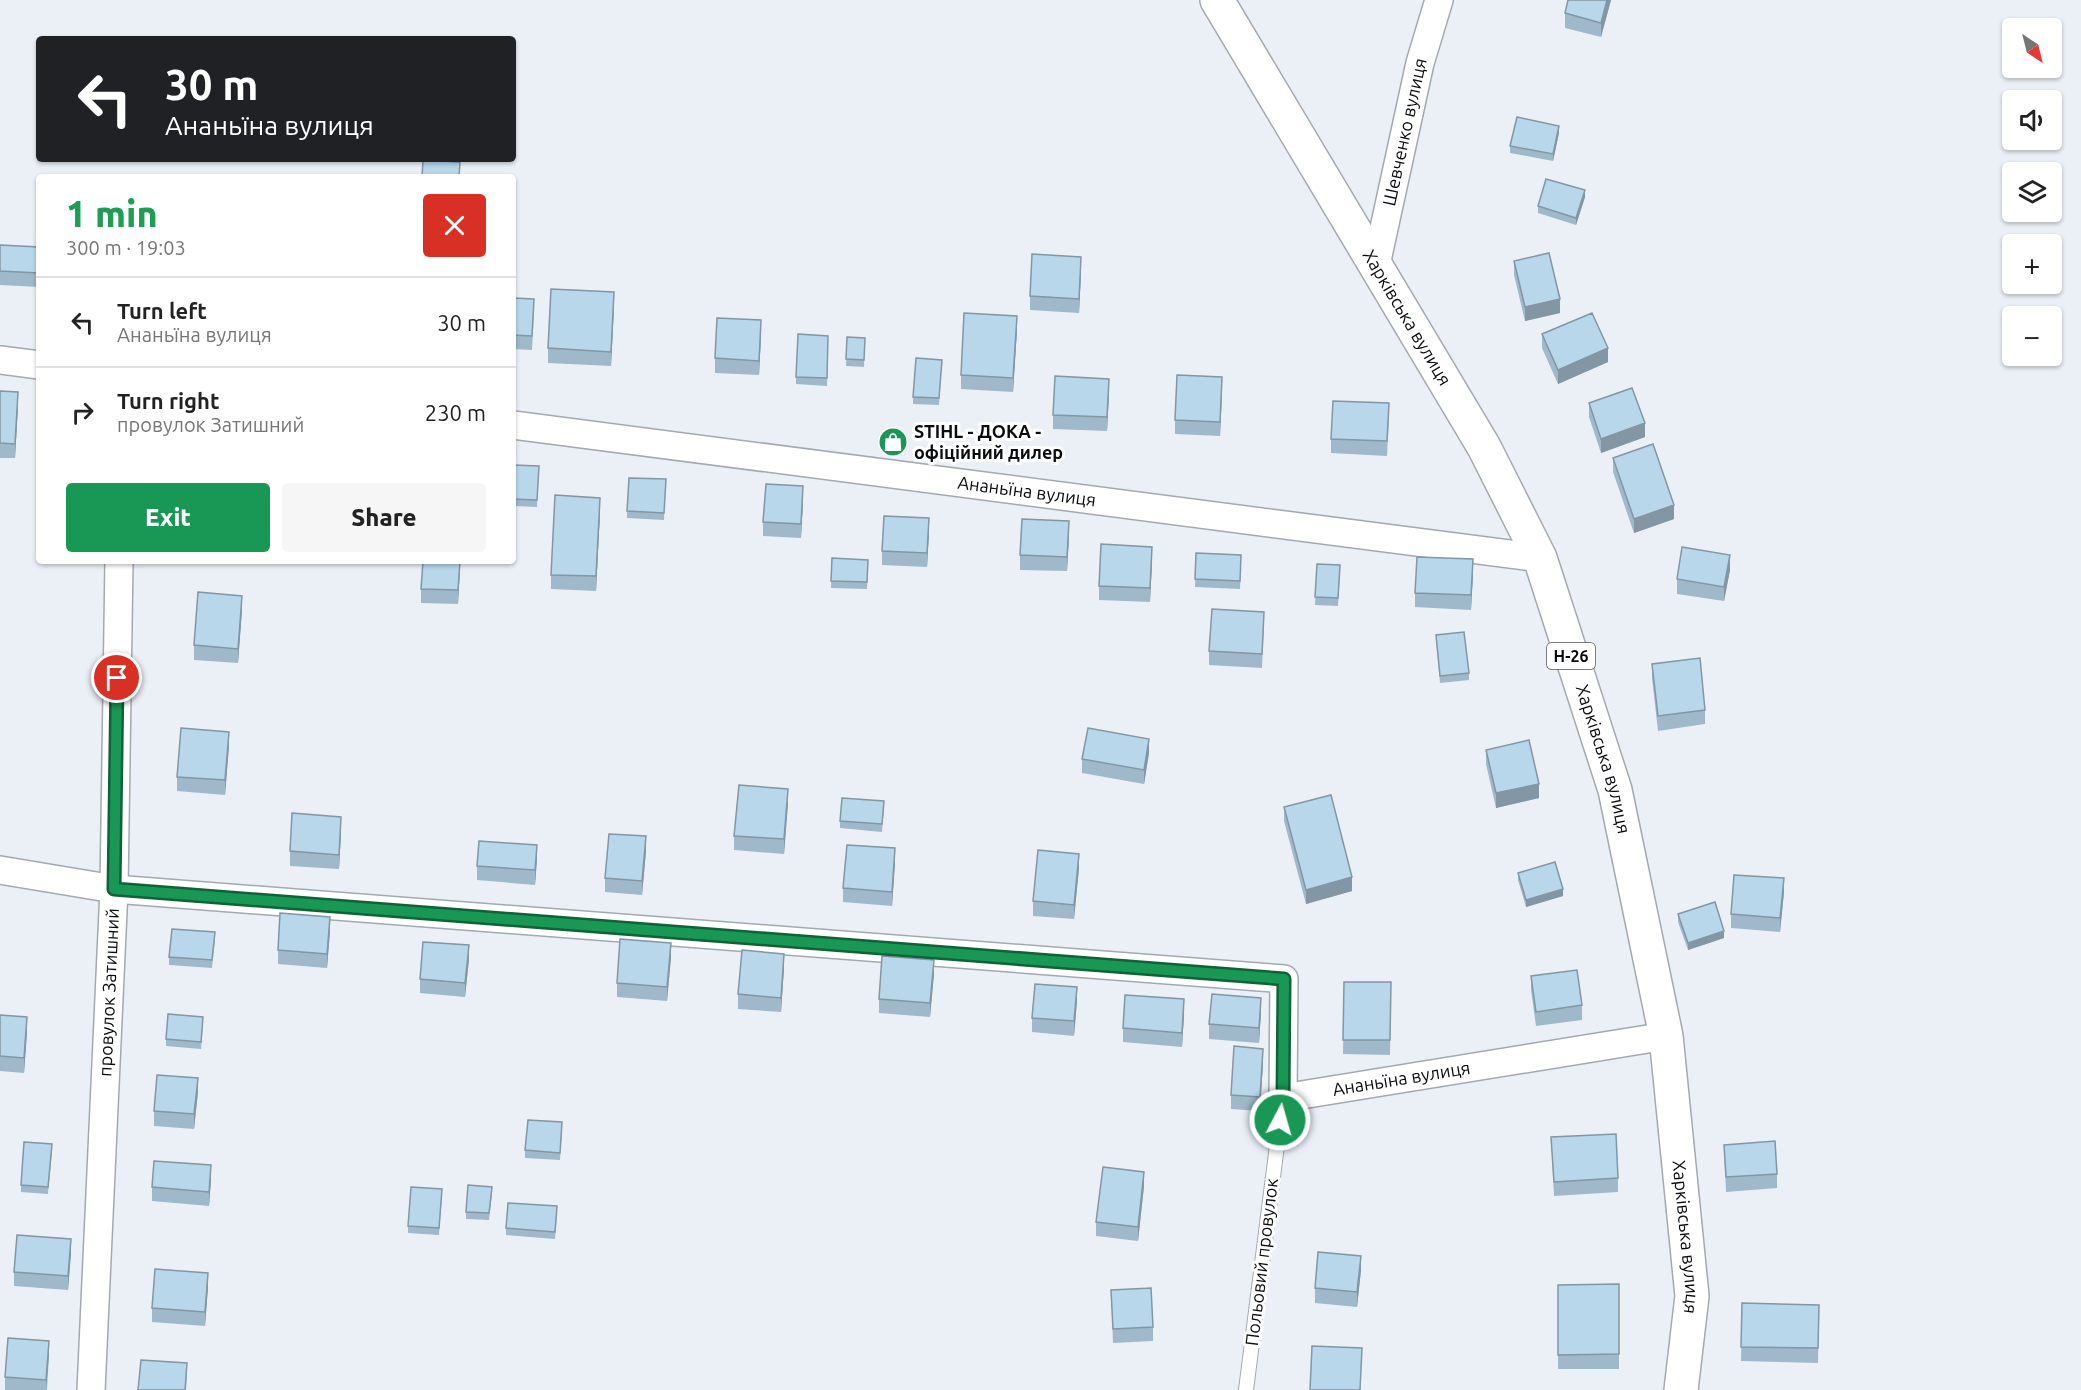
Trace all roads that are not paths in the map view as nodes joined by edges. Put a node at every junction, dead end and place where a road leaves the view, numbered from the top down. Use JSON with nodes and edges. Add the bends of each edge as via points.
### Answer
{"nodes":[{"id":1,"x":1217,"y":0,"type":"edge"},
{"id":2,"x":1439,"y":0,"type":"edge"},
{"id":3,"x":1376,"y":265,"type":"junction"},
{"id":4,"x":0,"y":360,"type":"edge"},
{"id":5,"x":36,"y":365,"type":"edge"},
{"id":6,"x":516,"y":425,"type":"edge"},
{"id":7,"x":1540,"y":558,"type":"junction"},
{"id":8,"x":119,"y":564,"type":"edge"},
{"id":9,"x":0,"y":870,"type":"edge"},
{"id":10,"x":114,"y":889,"type":"junction"},
{"id":11,"x":1666,"y":1036,"type":"junction"},
{"id":12,"x":1283,"y":1098,"type":"junction"},
{"id":13,"x":91,"y":1390,"type":"edge"},
{"id":14,"x":1246,"y":1390,"type":"edge"},
{"id":15,"x":1681,"y":1390,"type":"edge"}],
"edges":[{"from":1,"to":3,"type":"main road","name":"Харківська вулиця","number":"Н-26"},
{"from":2,"to":3,"type":"street","name":"Шевченко вулиця","via":[[1420,63]]},
{"from":3,"to":7,"type":"main road","name":"Харківська вулиця","number":"Н-26","via":[[1484,447]]},
{"from":4,"to":5,"type":"street"},
{"from":6,"to":7,"type":"street","name":"Ананьїна вулиця"},
{"from":7,"to":11,"type":"main road","name":"Харківська вулиця","number":"Н-26","via":[[1615,790]]},
{"from":8,"to":10,"type":"street","name":"провулок Затишний"},
{"from":9,"to":10,"type":"street"},
{"from":10,"to":12,"type":"street","via":[[1284,979]]},
{"from":10,"to":13,"type":"street","name":"провулок Затишний"},
{"from":11,"to":12,"type":"street","name":"Ананьїна вулиця"},
{"from":11,"to":15,"type":"main road","name":"Харківська вулиця","number":"Н-26","via":[[1692,1296]]},
{"from":12,"to":14,"type":"lane","name":"Польовий провулок"}]}
